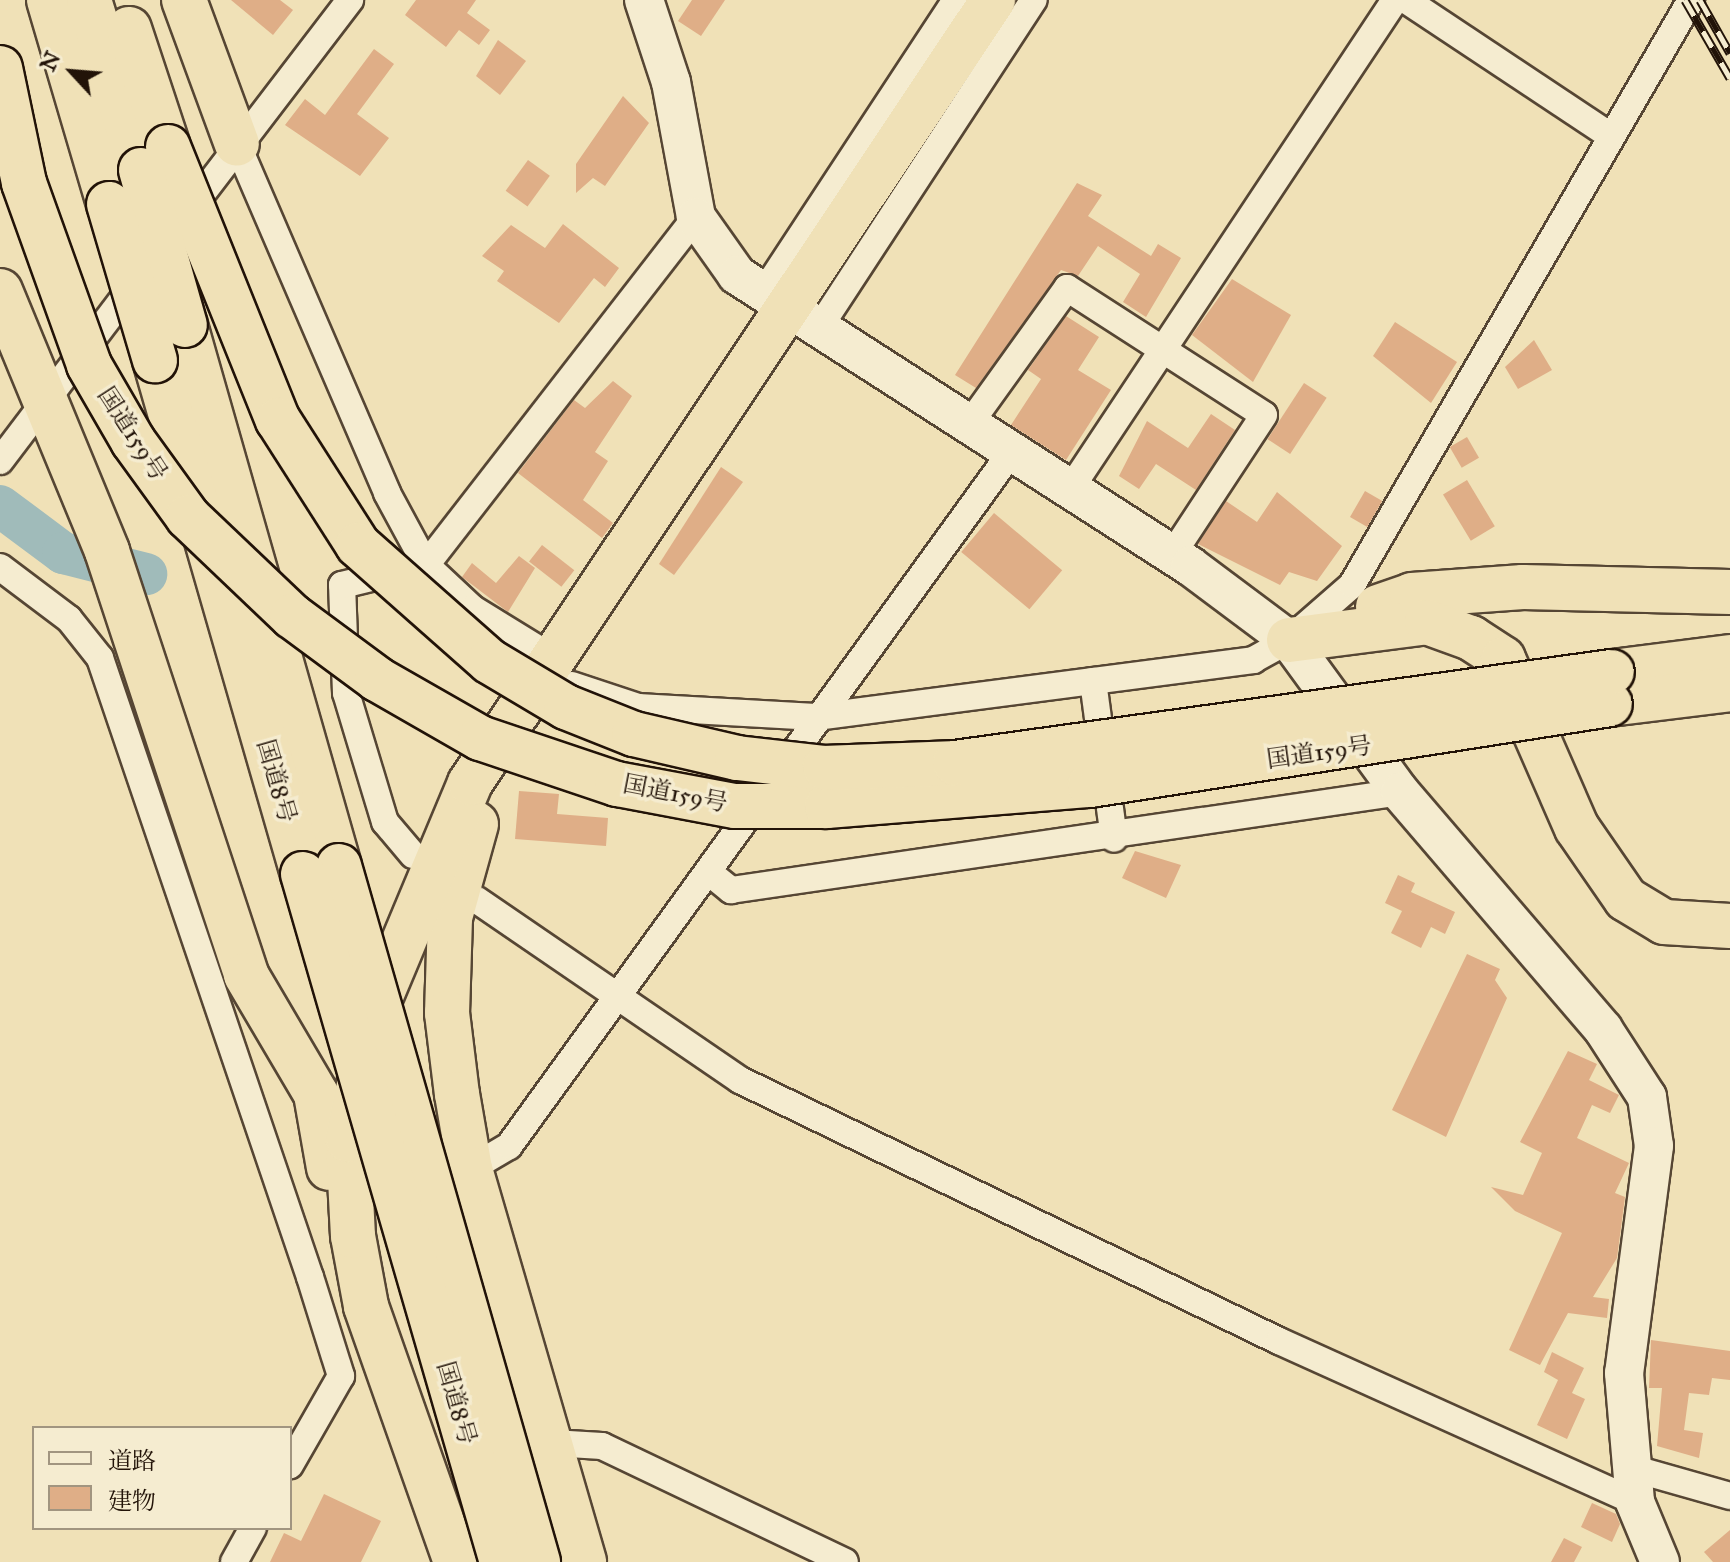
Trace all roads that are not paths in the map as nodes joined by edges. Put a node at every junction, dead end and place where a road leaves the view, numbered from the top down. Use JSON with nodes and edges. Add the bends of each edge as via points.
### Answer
{"nodes":[{"id":1,"x":49,"y":0,"type":"edge"},
{"id":2,"x":89,"y":0,"type":"edge"},
{"id":3,"x":119,"y":0,"type":"edge"},
{"id":4,"x":184,"y":0,"type":"edge"},
{"id":5,"x":350,"y":0,"type":"edge"},
{"id":6,"x":644,"y":0,"type":"edge"},
{"id":7,"x":956,"y":0,"type":"edge"},
{"id":8,"x":993,"y":0,"type":"edge"},
{"id":9,"x":1034,"y":0,"type":"edge"},
{"id":10,"x":1395,"y":0,"type":"edge"},
{"id":11,"x":1406,"y":0,"type":"edge"},
{"id":12,"x":1691,"y":0,"type":"edge"},
{"id":13,"x":0,"y":68,"type":"edge"},
{"id":14,"x":1609,"y":135,"type":"junction"},
{"id":15,"x":237,"y":144,"type":"junction"},
{"id":16,"x":155,"y":159,"type":"junction"},
{"id":17,"x":696,"y":217,"type":"junction"},
{"id":18,"x":0,"y":291,"type":"edge"},
{"id":19,"x":791,"y":310,"type":"junction"},
{"id":20,"x":1163,"y":350,"type":"junction"},
{"id":21,"x":48,"y":403,"type":"junction"},
{"id":22,"x":968,"y":426,"type":"junction"},
{"id":23,"x":1010,"y":454,"type":"junction"},
{"id":24,"x":0,"y":461,"type":"edge"},
{"id":25,"x":1069,"y":491,"type":"junction"},
{"id":26,"x":1172,"y":555,"type":"junction"},
{"id":27,"x":426,"y":565,"type":"junction"},
{"id":28,"x":0,"y":567,"type":"edge"},
{"id":29,"x":1730,"y":592,"type":"edge"},
{"id":30,"x":1289,"y":640,"type":"junction"},
{"id":31,"x":1730,"y":657,"type":"edge"},
{"id":32,"x":564,"y":673,"type":"junction"},
{"id":33,"x":1093,"y":681,"type":"junction"},
{"id":34,"x":1611,"y":688,"type":"junction"},
{"id":35,"x":1730,"y":689,"type":"edge"},
{"id":36,"x":816,"y":717,"type":"junction"},
{"id":37,"x":1400,"y":792,"type":"junction"},
{"id":38,"x":1114,"y":839,"type":"junction"},
{"id":39,"x":413,"y":855,"type":"dead end"},
{"id":40,"x":321,"y":870,"type":"junction"},
{"id":41,"x":711,"y":874,"type":"junction"},
{"id":42,"x":477,"y":900,"type":"dead end"},
{"id":43,"x":1730,"y":926,"type":"edge"},
{"id":44,"x":620,"y":997,"type":"junction"},
{"id":45,"x":470,"y":1169,"type":"junction"},
{"id":46,"x":366,"y":1306,"type":"junction"},
{"id":47,"x":552,"y":1443,"type":"junction"},
{"id":48,"x":292,"y":1462,"type":"edge"},
{"id":49,"x":1632,"y":1485,"type":"junction"},
{"id":50,"x":1730,"y":1496,"type":"edge"},
{"id":51,"x":252,"y":1530,"type":"edge"},
{"id":52,"x":234,"y":1562,"type":"edge"},
{"id":53,"x":456,"y":1562,"type":"edge"},
{"id":54,"x":502,"y":1562,"type":"edge"},
{"id":55,"x":538,"y":1562,"type":"edge"},
{"id":56,"x":584,"y":1562,"type":"edge"},
{"id":57,"x":845,"y":1562,"type":"edge"},
{"id":58,"x":1660,"y":1562,"type":"edge"}],
"edges":[{"from":1,"to":40,"type":"highway","name":"国道8号","bridge":true,"via":[[155,360]]},
{"from":2,"to":16,"type":"highway","name":"国道8号"},
{"from":3,"to":16,"type":"highway","name":"国道159号"},
{"from":4,"to":15,"type":"highway"},
{"from":5,"to":15,"type":"street"},
{"from":6,"to":17,"type":"street","via":[[671,82]]},
{"from":7,"to":19,"type":"street"},
{"from":8,"to":19,"type":"highway"},
{"from":9,"to":19,"type":"street"},
{"from":10,"to":20,"type":"street"},
{"from":11,"to":14,"type":"street"},
{"from":12,"to":14,"type":"street"},
{"from":13,"to":34,"type":"highway","name":"国道159号","bridge":true,"via":[[24,183],[89,365],[133,441],[188,517],[292,616],[377,679],[480,738],[617,784],[735,806],[827,806],[1090,785]]},
{"from":14,"to":30,"type":"street","via":[[1352,585]]},
{"from":15,"to":21,"type":"street"},
{"from":15,"to":27,"type":"street","via":[[387,493]]},
{"from":16,"to":34,"type":"highway","name":"国道159号","bridge":true,"via":[[278,420],[358,545],[489,661],[566,707],[634,734],[737,758],[825,768],[955,763]]},
{"from":16,"to":40,"type":"highway","name":"国道8号","bridge":true,"via":[[185,325]]},
{"from":17,"to":19,"type":"street","via":[[737,275]]},
{"from":17,"to":27,"type":"street"},
{"from":18,"to":21,"type":"highway"},
{"from":19,"to":22,"type":"street"},
{"from":19,"to":32,"type":"highway"},
{"from":20,"to":22,"type":"street","via":[[1067,288]]},
{"from":20,"to":25,"type":"street"},
{"from":20,"to":26,"type":"street","via":[[1264,415]]},
{"from":21,"to":24,"type":"street"},
{"from":21,"to":46,"type":"highway","via":[[112,567],[246,975],[316,1094],[339,1241]]},
{"from":22,"to":23,"type":"street"},
{"from":23,"to":25,"type":"street"},
{"from":23,"to":36,"type":"street"},
{"from":25,"to":26,"type":"street"},
{"from":26,"to":30,"type":"street"},
{"from":27,"to":32,"type":"street","via":[[473,609]]},
{"from":27,"to":39,"type":"street","via":[[342,585],[346,693],[385,822]]},
{"from":28,"to":48,"type":"street","via":[[69,619],[100,658],[310,1277],[341,1376]]},
{"from":29,"to":30,"type":"highway","via":[[1523,587],[1412,595]]},
{"from":30,"to":33,"type":"street","via":[[1253,660]]},
{"from":30,"to":37,"type":"street"},
{"from":30,"to":43,"type":"highway","via":[[1427,622],[1471,638],[1503,659],[1577,828],[1626,899],[1664,922]]},
{"from":31,"to":34,"type":"highway","name":"国道159号"},
{"from":32,"to":36,"type":"street","via":[[638,707]]},
{"from":32,"to":45,"type":"highway","via":[[491,785],[450,918],[447,1013]]},
{"from":32,"to":46,"type":"highway","via":[[470,783],[373,1015],[351,1107],[346,1174]]},
{"from":33,"to":36,"type":"street"},
{"from":33,"to":38,"type":"street"},
{"from":34,"to":35,"type":"highway","name":"国道159号"},
{"from":36,"to":41,"type":"street"},
{"from":37,"to":38,"type":"street"},
{"from":37,"to":49,"type":"street","via":[[1603,1029],[1647,1097],[1654,1146],[1624,1373]]},
{"from":38,"to":41,"type":"street","via":[[731,890]]},
{"from":40,"to":54,"type":"highway","name":"国道8号","bridge":true},
{"from":40,"to":55,"type":"highway","name":"国道8号","bridge":true},
{"from":41,"to":44,"type":"street"},
{"from":42,"to":44,"type":"street"},
{"from":44,"to":45,"type":"street","via":[[509,1146]]},
{"from":44,"to":49,"type":"street","via":[[740,1080],[1279,1341]]},
{"from":45,"to":47,"type":"highway"},
{"from":46,"to":53,"type":"highway"},
{"from":47,"to":56,"type":"highway"},
{"from":47,"to":57,"type":"street","via":[[602,1446]]},
{"from":49,"to":50,"type":"street"},
{"from":49,"to":58,"type":"street"},
{"from":51,"to":52,"type":"street"}]}
